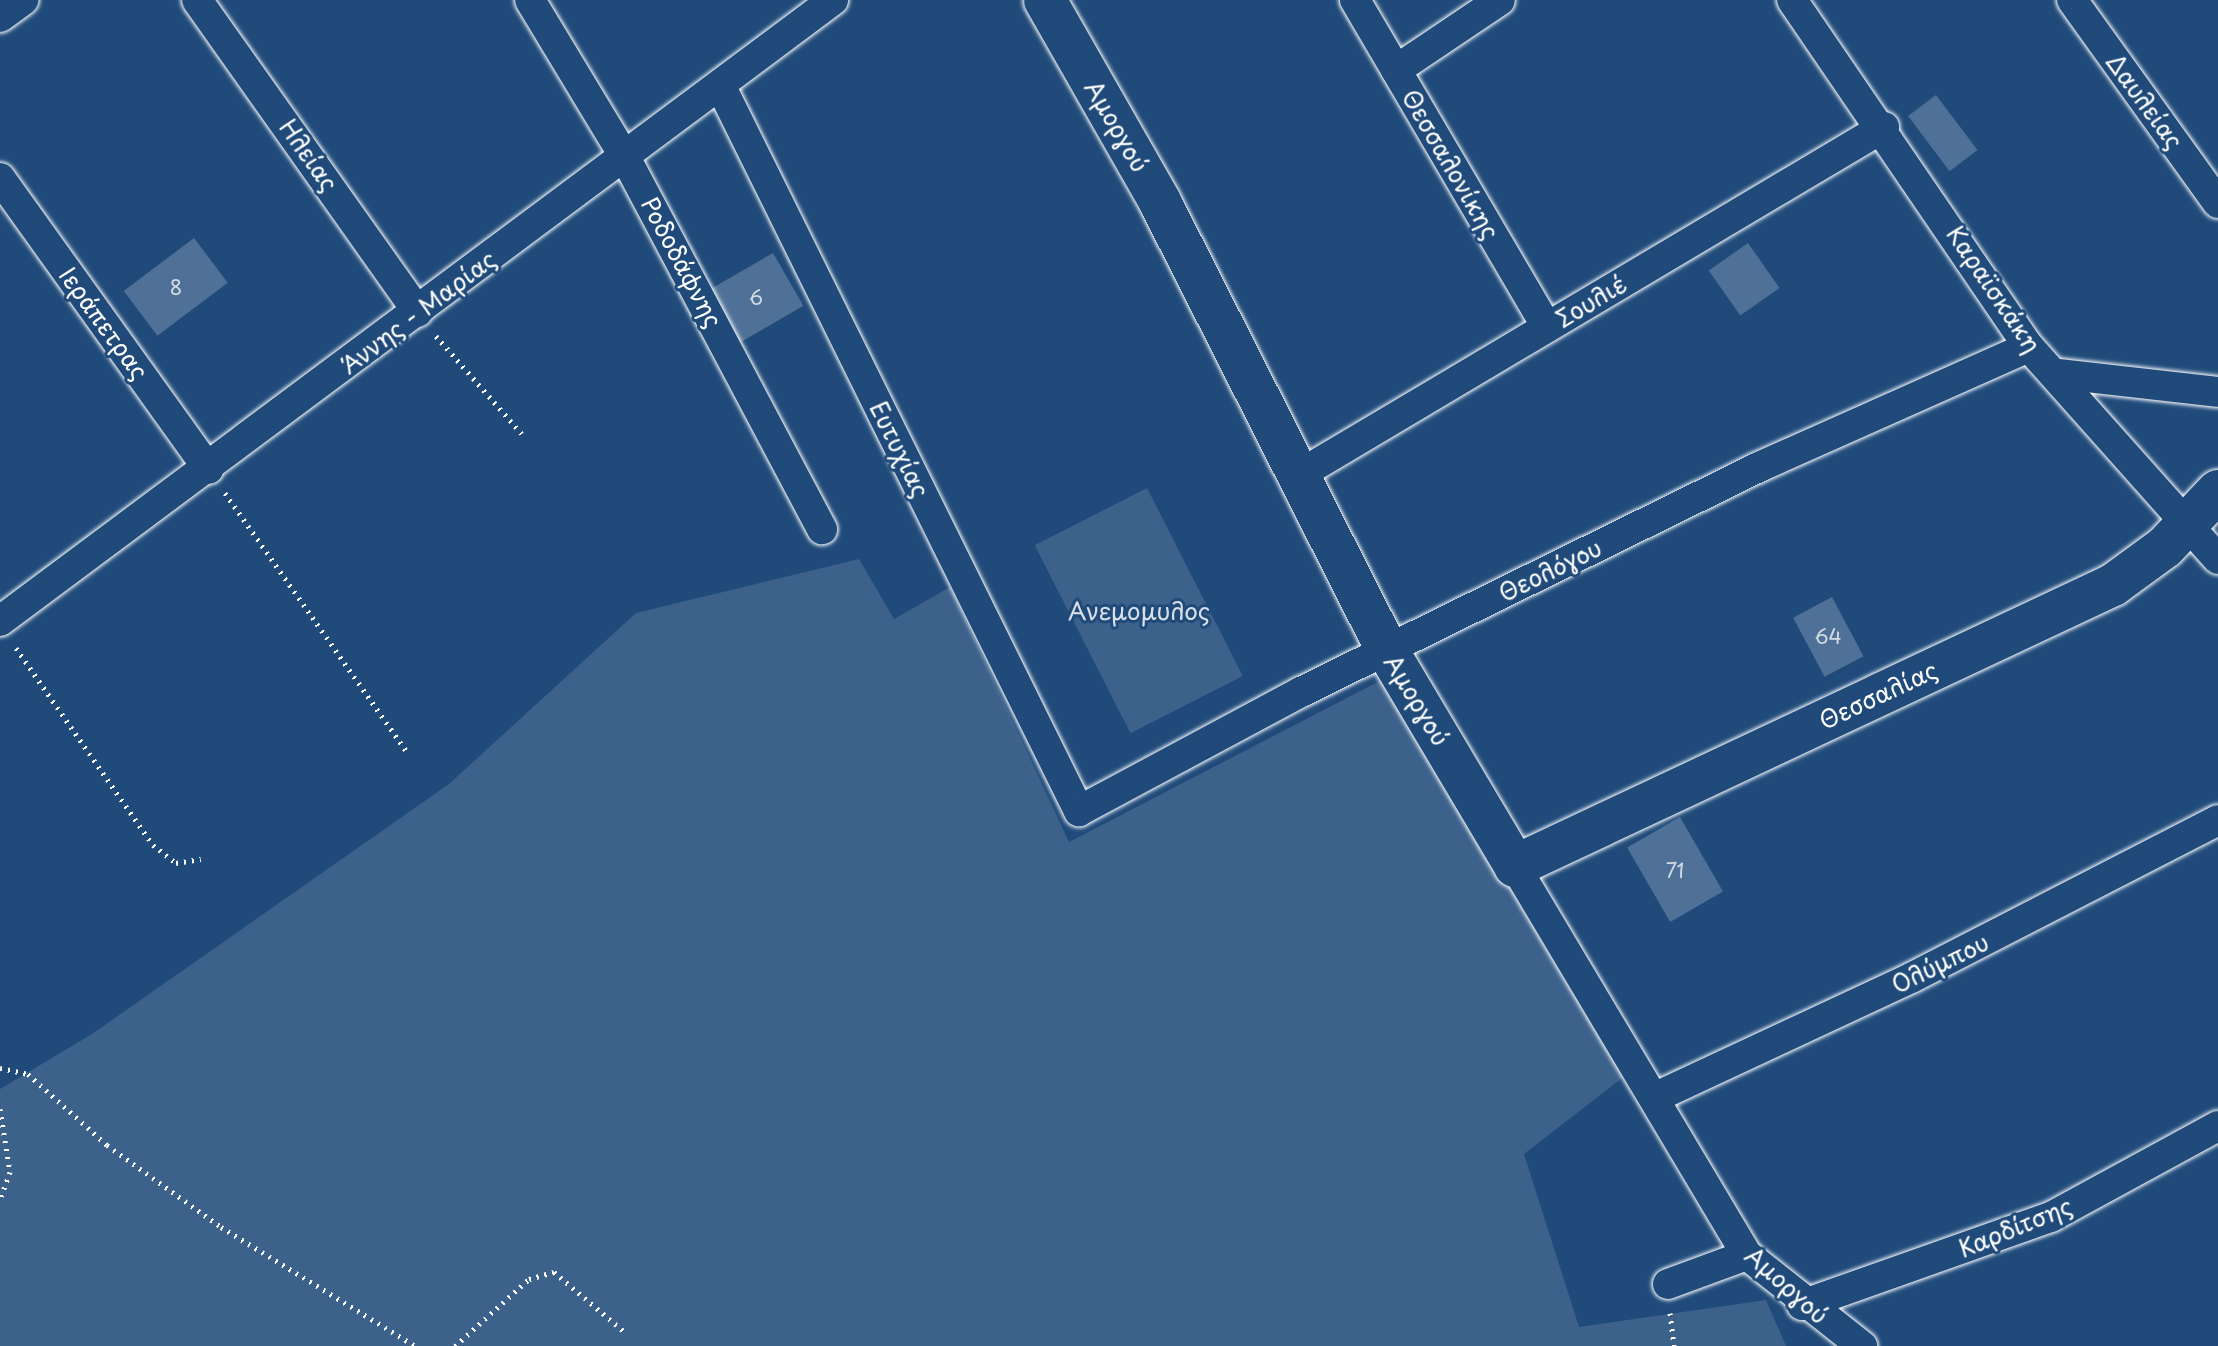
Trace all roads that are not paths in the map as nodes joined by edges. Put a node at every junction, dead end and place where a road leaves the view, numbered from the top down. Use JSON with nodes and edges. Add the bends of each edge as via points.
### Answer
{"nodes":[{"id":1,"x":23,"y":0,"type":"edge"},
{"id":2,"x":197,"y":0,"type":"edge"},
{"id":3,"x":530,"y":0,"type":"edge"},
{"id":4,"x":833,"y":0,"type":"edge"},
{"id":5,"x":1045,"y":0,"type":"edge"},
{"id":6,"x":1355,"y":0,"type":"edge"},
{"id":7,"x":1500,"y":0,"type":"edge"},
{"id":8,"x":1792,"y":0,"type":"edge"},
{"id":9,"x":2072,"y":0,"type":"edge"},
{"id":10,"x":0,"y":17,"type":"edge"},
{"id":11,"x":1396,"y":70,"type":"junction"},
{"id":12,"x":721,"y":87,"type":"junction"},
{"id":13,"x":1884,"y":127,"type":"junction"},
{"id":14,"x":626,"y":159,"type":"junction"},
{"id":15,"x":0,"y":178,"type":"edge"},
{"id":16,"x":2218,"y":203,"type":"edge"},
{"id":17,"x":418,"y":312,"type":"junction"},
{"id":18,"x":1547,"y":327,"type":"junction"},
{"id":19,"x":2029,"y":347,"type":"junction"},
{"id":20,"x":2060,"y":374,"type":"junction"},
{"id":21,"x":2218,"y":392,"type":"edge"},
{"id":22,"x":208,"y":469,"type":"junction"},
{"id":23,"x":1297,"y":476,"type":"junction"},
{"id":24,"x":2218,"y":491,"type":"edge"},
{"id":25,"x":2188,"y":522,"type":"junction"},
{"id":26,"x":822,"y":529,"type":"dead end"},
{"id":27,"x":2218,"y":559,"type":"edge"},
{"id":28,"x":4,"y":629,"type":"edge"},
{"id":29,"x":1387,"y":650,"type":"junction"},
{"id":30,"x":1079,"y":811,"type":"joint"},
{"id":31,"x":2218,"y":820,"type":"edge"},
{"id":32,"x":1515,"y":866,"type":"junction"},
{"id":33,"x":1658,"y":1096,"type":"junction"},
{"id":34,"x":2218,"y":1126,"type":"edge"},
{"id":35,"x":1747,"y":1255,"type":"junction"},
{"id":36,"x":1668,"y":1284,"type":"dead end"},
{"id":37,"x":1802,"y":1305,"type":"junction"},
{"id":38,"x":1862,"y":1346,"type":"edge"}],
"edges":[{"from":1,"to":10,"type":"street"},
{"from":2,"to":17,"type":"street","name":"Ηλείας"},
{"from":3,"to":14,"type":"street","name":"Ροδοδάφνης"},
{"from":4,"to":12,"type":"street","name":"Άννης - Μαρίας"},
{"from":5,"to":23,"type":"street","name":"Αμοργού","via":[[1160,202]]},
{"from":6,"to":11,"type":"street","name":"Θεσσαλονίκης"},
{"from":7,"to":11,"type":"street"},
{"from":8,"to":13,"type":"street","name":"Καραϊσκάκη"},
{"from":9,"to":16,"type":"street","name":"Δαυλείας"},
{"from":11,"to":18,"type":"street","name":"Θεσσαλονίκης"},
{"from":12,"to":14,"type":"street","name":"Άννης - Μαρίας"},
{"from":12,"to":30,"type":"street","name":"Ευτυχίας"},
{"from":13,"to":18,"type":"street","name":"Σουλιέ"},
{"from":13,"to":19,"type":"street","name":"Καραϊσκάκη"},
{"from":14,"to":17,"type":"street","name":"Άννης - Μαρίας"},
{"from":14,"to":26,"type":"street","name":"Ροδοδάφνης"},
{"from":15,"to":22,"type":"street","name":"Ιεράπετρας"},
{"from":17,"to":22,"type":"street","name":"Άννης - Μαρίας"},
{"from":18,"to":23,"type":"street","name":"Σουλιέ"},
{"from":19,"to":20,"type":"street","name":"Καραϊσκάκη"},
{"from":19,"to":29,"type":"street","name":"Θεολόγου","via":[[1759,467]]},
{"from":20,"to":21,"type":"street"},
{"from":20,"to":25,"type":"street","name":"Καραϊσκάκη"},
{"from":22,"to":28,"type":"street","name":"Άννης - Μαρίας"},
{"from":23,"to":29,"type":"street","name":"Αμοργού"},
{"from":24,"to":25,"type":"street","name":"Θεσσαλίας"},
{"from":25,"to":27,"type":"street","name":"Καραϊσκάκη"},
{"from":25,"to":32,"type":"street","name":"Θεσσαλίας","via":[[2113,585]]},
{"from":29,"to":30,"type":"street","name":"Θεολόγου"},
{"from":29,"to":32,"type":"street","name":"Αμοργού"},
{"from":31,"to":33,"type":"street","name":"Ολύμπου","via":[[1911,978]]},
{"from":32,"to":33,"type":"street","name":"Αμοργού"},
{"from":33,"to":35,"type":"street","name":"Αμοργού"},
{"from":34,"to":37,"type":"street","name":"Καρδίτσης","via":[[2051,1217]]},
{"from":35,"to":36,"type":"street"},
{"from":35,"to":37,"type":"street","name":"Αμοργού"},
{"from":37,"to":38,"type":"street","name":"Αμοργού"}]}
